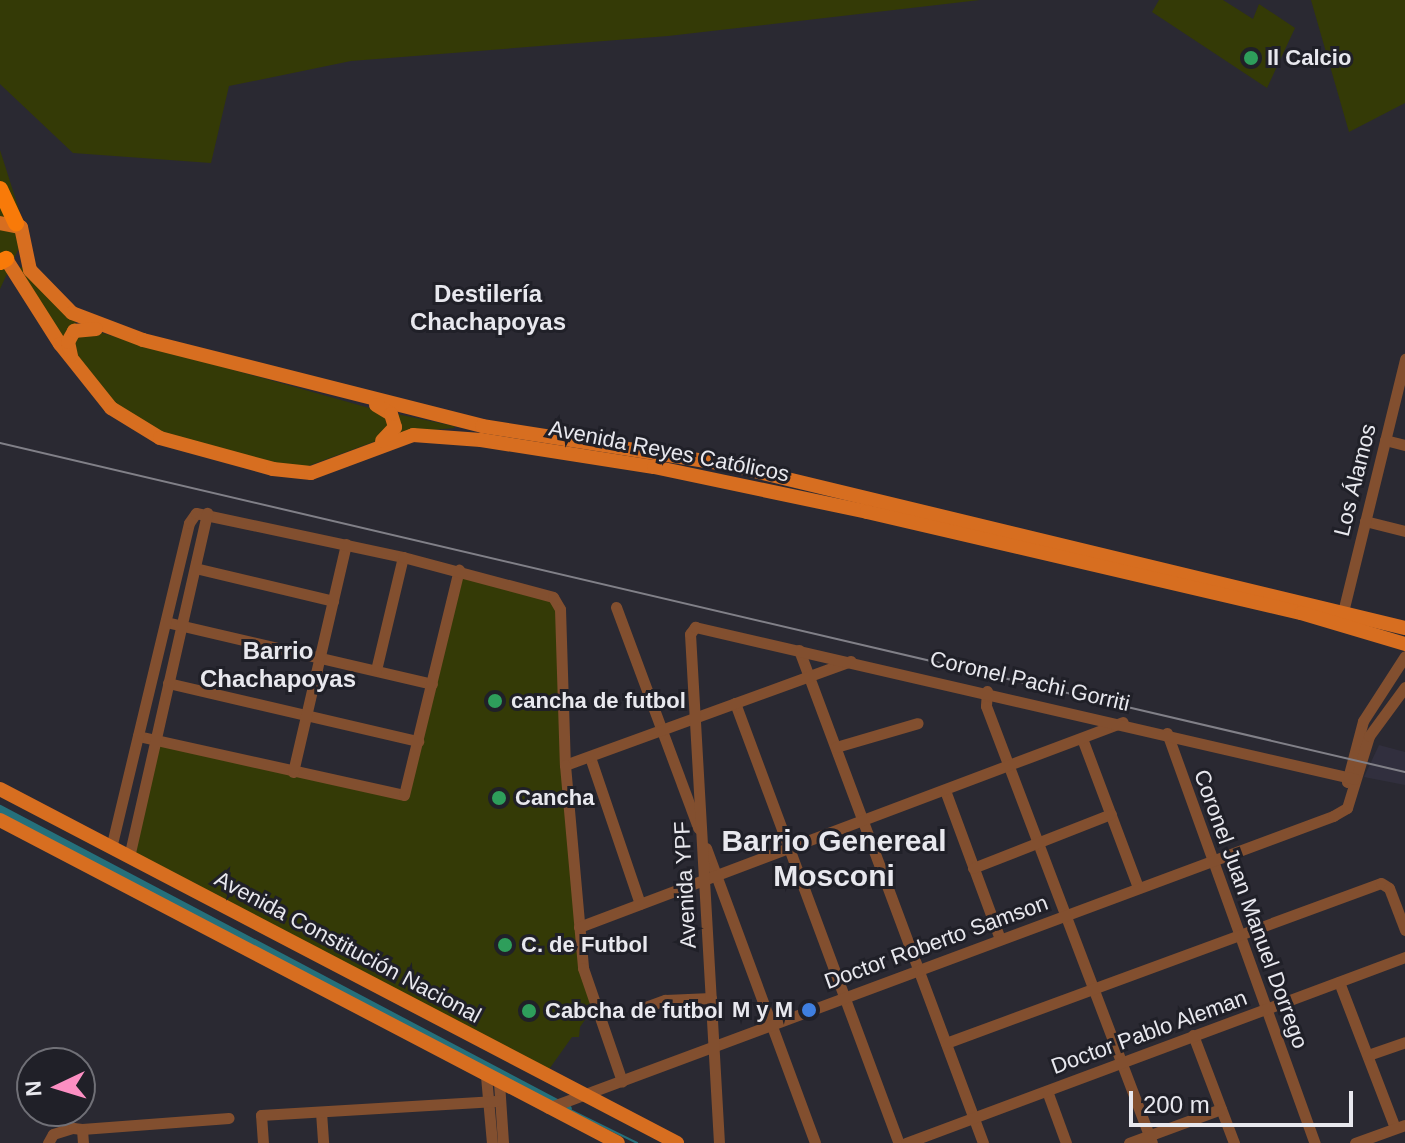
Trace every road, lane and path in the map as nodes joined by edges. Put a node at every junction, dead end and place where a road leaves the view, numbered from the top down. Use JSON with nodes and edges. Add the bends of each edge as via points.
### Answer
{"nodes":[{"id":1,"x":0,"y":189,"type":"edge"},
{"id":2,"x":8,"y":223,"type":"edge"},
{"id":3,"x":24,"y":250,"type":"junction"},
{"id":4,"x":2,"y":259,"type":"edge"},
{"id":5,"x":143,"y":340,"type":"junction"},
{"id":6,"x":72,"y":359,"type":"junction"},
{"id":7,"x":1405,"y":360,"type":"edge"},
{"id":8,"x":349,"y":396,"type":"junction"},
{"id":9,"x":1385,"y":440,"type":"junction"},
{"id":10,"x":1405,"y":445,"type":"edge"},
{"id":11,"x":342,"y":461,"type":"junction"},
{"id":12,"x":207,"y":513,"type":"junction"},
{"id":13,"x":1365,"y":521,"type":"junction"},
{"id":14,"x":1405,"y":531,"type":"edge"},
{"id":15,"x":346,"y":544,"type":"junction"},
{"id":16,"x":403,"y":557,"type":"junction"},
{"id":17,"x":195,"y":568,"type":"junction"},
{"id":18,"x":459,"y":570,"type":"junction"},
{"id":19,"x":333,"y":601,"type":"junction"},
{"id":20,"x":616,"y":607,"type":"dead end"},
{"id":21,"x":1342,"y":618,"type":"junction"},
{"id":22,"x":166,"y":622,"type":"junction"},
{"id":23,"x":181,"y":626,"type":"junction"},
{"id":24,"x":695,"y":627,"type":"joint"},
{"id":25,"x":1405,"y":628,"type":"edge"},
{"id":26,"x":1405,"y":644,"type":"edge"},
{"id":27,"x":799,"y":650,"type":"junction"},
{"id":28,"x":1405,"y":656,"type":"edge"},
{"id":29,"x":319,"y":658,"type":"junction"},
{"id":30,"x":851,"y":661,"type":"junction"},
{"id":31,"x":376,"y":670,"type":"junction"},
{"id":32,"x":810,"y":675,"type":"junction"},
{"id":33,"x":168,"y":683,"type":"junction"},
{"id":34,"x":432,"y":684,"type":"junction"},
{"id":35,"x":1405,"y":687,"type":"edge"},
{"id":36,"x":987,"y":691,"type":"junction"},
{"id":37,"x":735,"y":703,"type":"junction"},
{"id":38,"x":306,"y":716,"type":"junction"},
{"id":39,"x":696,"y":717,"type":"junction"},
{"id":40,"x":1123,"y":722,"type":"junction"},
{"id":41,"x":918,"y":723,"type":"dead end"},
{"id":42,"x":662,"y":729,"type":"junction"},
{"id":43,"x":1167,"y":733,"type":"junction"},
{"id":44,"x":138,"y":736,"type":"junction"},
{"id":45,"x":155,"y":740,"type":"junction"},
{"id":46,"x":418,"y":741,"type":"junction"},
{"id":47,"x":1083,"y":741,"type":"junction"},
{"id":48,"x":836,"y":747,"type":"junction"},
{"id":49,"x":590,"y":757,"type":"junction"},
{"id":50,"x":565,"y":765,"type":"junction"},
{"id":51,"x":1010,"y":767,"type":"junction"},
{"id":52,"x":293,"y":772,"type":"junction"},
{"id":53,"x":1352,"y":778,"type":"junction"},
{"id":54,"x":0,"y":789,"type":"edge"},
{"id":55,"x":946,"y":793,"type":"junction"},
{"id":56,"x":1111,"y":814,"type":"junction"},
{"id":57,"x":0,"y":820,"type":"edge"},
{"id":58,"x":863,"y":823,"type":"junction"},
{"id":59,"x":702,"y":839,"type":"junction"},
{"id":60,"x":1038,"y":841,"type":"junction"},
{"id":61,"x":111,"y":848,"type":"junction"},
{"id":62,"x":790,"y":850,"type":"junction"},
{"id":63,"x":129,"y":857,"type":"junction"},
{"id":64,"x":1211,"y":861,"type":"junction"},
{"id":65,"x":973,"y":868,"type":"junction"},
{"id":66,"x":717,"y":876,"type":"junction"},
{"id":67,"x":705,"y":880,"type":"junction"},
{"id":68,"x":1138,"y":887,"type":"junction"},
{"id":69,"x":640,"y":904,"type":"junction"},
{"id":70,"x":1066,"y":915,"type":"junction"},
{"id":71,"x":579,"y":927,"type":"junction"},
{"id":72,"x":1405,"y":930,"type":"edge"},
{"id":73,"x":1240,"y":934,"type":"junction"},
{"id":74,"x":1000,"y":939,"type":"junction"},
{"id":75,"x":1405,"y":957,"type":"edge"},
{"id":76,"x":919,"y":970,"type":"junction"},
{"id":77,"x":1339,"y":982,"type":"junction"},
{"id":78,"x":1093,"y":989,"type":"junction"},
{"id":79,"x":846,"y":997,"type":"junction"},
{"id":80,"x":711,"y":998,"type":"junction"},
{"id":81,"x":640,"y":1009,"type":"dead end"},
{"id":82,"x":1267,"y":1010,"type":"junction"},
{"id":83,"x":771,"y":1024,"type":"junction"},
{"id":84,"x":1193,"y":1035,"type":"junction"},
{"id":85,"x":1405,"y":1042,"type":"edge"},
{"id":86,"x":946,"y":1043,"type":"junction"},
{"id":87,"x":714,"y":1047,"type":"junction"},
{"id":88,"x":1368,"y":1055,"type":"junction"},
{"id":89,"x":1121,"y":1063,"type":"junction"},
{"id":90,"x":493,"y":1079,"type":"junction"},
{"id":91,"x":622,"y":1081,"type":"junction"},
{"id":92,"x":1047,"y":1091,"type":"junction"},
{"id":93,"x":583,"y":1096,"type":"junction"},
{"id":94,"x":495,"y":1102,"type":"junction"},
{"id":95,"x":548,"y":1108,"type":"junction"},
{"id":96,"x":1221,"y":1109,"type":"junction"},
{"id":97,"x":321,"y":1112,"type":"junction"},
{"id":98,"x":973,"y":1117,"type":"junction"},
{"id":99,"x":229,"y":1118,"type":"dead end"},
{"id":100,"x":1400,"y":1126,"type":"edge"},
{"id":101,"x":82,"y":1129,"type":"junction"},
{"id":102,"x":1150,"y":1139,"type":"edge"},
{"id":103,"x":48,"y":1143,"type":"edge"},
{"id":104,"x":83,"y":1143,"type":"edge"},
{"id":105,"x":263,"y":1143,"type":"edge"},
{"id":106,"x":323,"y":1143,"type":"edge"},
{"id":107,"x":492,"y":1143,"type":"edge"},
{"id":108,"x":503,"y":1143,"type":"edge"},
{"id":109,"x":618,"y":1143,"type":"edge"},
{"id":110,"x":677,"y":1143,"type":"edge"},
{"id":111,"x":719,"y":1143,"type":"edge"},
{"id":112,"x":815,"y":1143,"type":"edge"},
{"id":113,"x":899,"y":1143,"type":"edge"},
{"id":114,"x":906,"y":1143,"type":"edge"},
{"id":115,"x":983,"y":1143,"type":"edge"},
{"id":116,"x":1066,"y":1143,"type":"edge"},
{"id":117,"x":1129,"y":1143,"type":"edge"},
{"id":118,"x":1234,"y":1143,"type":"edge"},
{"id":119,"x":1315,"y":1143,"type":"edge"},
{"id":120,"x":1355,"y":1143,"type":"edge"}],
"edges":[{"from":1,"to":2,"type":"highway"},
{"from":2,"to":3,"type":"main road","name":"Avenida Reyes Católicos","via":[[25,233]]},
{"from":3,"to":4,"type":"main road","name":"Avenida Reyes Católicos"},
{"from":3,"to":5,"type":"main road","name":"Avenida Reyes Católicos","via":[[36,278],[72,313]]},
{"from":4,"to":6,"type":"main road","name":"Avenida Reyes Católicos"},
{"from":5,"to":6,"type":"main road","via":[[78,328],[68,342]]},
{"from":5,"to":8,"type":"main road","name":"Avenida Reyes Católicos"},
{"from":6,"to":11,"type":"main road","name":"Avenida Reyes Católicos","via":[[111,408],[160,438],[292,473],[311,473]]},
{"from":7,"to":9,"type":"street","name":"Los Álamos"},
{"from":8,"to":11,"type":"main road","via":[[383,408],[395,427],[390,437]]},
{"from":8,"to":21,"type":"main road","name":"Avenida Reyes Católicos","via":[[482,426],[725,464]]},
{"from":9,"to":10,"type":"street"},
{"from":9,"to":13,"type":"street","name":"Los Álamos"},
{"from":11,"to":21,"type":"main road","name":"Avenida Reyes Católicos","via":[[397,439],[428,434],[654,467]]},
{"from":12,"to":15,"type":"street"},
{"from":12,"to":17,"type":"street"},
{"from":12,"to":22,"type":"street","via":[[196,513],[189,523]]},
{"from":13,"to":14,"type":"street"},
{"from":13,"to":21,"type":"street","name":"Los Álamos"},
{"from":15,"to":16,"type":"street"},
{"from":15,"to":19,"type":"street"},
{"from":16,"to":18,"type":"street"},
{"from":16,"to":31,"type":"street"},
{"from":17,"to":19,"type":"street"},
{"from":17,"to":23,"type":"street"},
{"from":18,"to":34,"type":"street"},
{"from":18,"to":50,"type":"street","via":[[557,600]]},
{"from":19,"to":29,"type":"street"},
{"from":20,"to":42,"type":"street"},
{"from":21,"to":25,"type":"main road","name":"Avenida Reyes Católicos"},
{"from":21,"to":26,"type":"main road","name":"Avenida Reyes Católicos"},
{"from":22,"to":23,"type":"street"},
{"from":22,"to":44,"type":"street"},
{"from":23,"to":29,"type":"street"},
{"from":23,"to":33,"type":"street"},
{"from":24,"to":27,"type":"street","name":"Coronel Pachi Gorriti"},
{"from":24,"to":39,"type":"street","name":"Avenida YPF","via":[[690,634]]},
{"from":27,"to":30,"type":"street","name":"Coronel Pachi Gorriti"},
{"from":27,"to":32,"type":"street"},
{"from":28,"to":53,"type":"street","name":"Doctor Roberto Samson","via":[[1363,721]]},
{"from":29,"to":31,"type":"street"},
{"from":29,"to":38,"type":"street"},
{"from":30,"to":32,"type":"street"},
{"from":30,"to":36,"type":"street","name":"Coronel Pachi Gorriti"},
{"from":31,"to":34,"type":"street"},
{"from":32,"to":37,"type":"street"},
{"from":32,"to":48,"type":"street"},
{"from":33,"to":38,"type":"street"},
{"from":33,"to":45,"type":"street"},
{"from":34,"to":46,"type":"street"},
{"from":35,"to":53,"type":"street","name":"Doctor Roberto Samson","via":[[1375,726]]},
{"from":36,"to":40,"type":"street","name":"Coronel Pachi Gorriti"},
{"from":36,"to":51,"type":"street","via":[[986,706]]},
{"from":37,"to":39,"type":"street"},
{"from":37,"to":62,"type":"street"},
{"from":38,"to":46,"type":"street"},
{"from":38,"to":52,"type":"street"},
{"from":39,"to":42,"type":"street"},
{"from":39,"to":59,"type":"street","name":"Avenida YPF"},
{"from":40,"to":43,"type":"street","name":"Coronel Pachi Gorriti"},
{"from":40,"to":47,"type":"street"},
{"from":41,"to":48,"type":"street"},
{"from":42,"to":49,"type":"street"},
{"from":42,"to":59,"type":"street"},
{"from":43,"to":53,"type":"street","name":"Coronel Pachi Gorriti"},
{"from":43,"to":64,"type":"street","name":"Coronel Juan Manuel Dorrego"},
{"from":44,"to":45,"type":"street"},
{"from":44,"to":61,"type":"street"},
{"from":45,"to":52,"type":"street"},
{"from":45,"to":63,"type":"street"},
{"from":46,"to":52,"type":"street","via":[[408,791],[401,796]]},
{"from":47,"to":51,"type":"street"},
{"from":47,"to":56,"type":"street"},
{"from":48,"to":58,"type":"street"},
{"from":49,"to":50,"type":"street"},
{"from":49,"to":69,"type":"street"},
{"from":50,"to":71,"type":"street"},
{"from":51,"to":55,"type":"street"},
{"from":51,"to":60,"type":"street"},
{"from":53,"to":64,"type":"street","name":"Doctor Roberto Samson","via":[[1347,808]]},
{"from":54,"to":61,"type":"main road","name":"Avenida Constitución Nacional"},
{"from":55,"to":58,"type":"street"},
{"from":55,"to":65,"type":"street"},
{"from":56,"to":60,"type":"street"},
{"from":56,"to":68,"type":"street"},
{"from":57,"to":90,"type":"main road"},
{"from":58,"to":62,"type":"street"},
{"from":58,"to":76,"type":"street"},
{"from":59,"to":66,"type":"street"},
{"from":59,"to":67,"type":"street","name":"Avenida YPF"},
{"from":60,"to":65,"type":"street"},
{"from":60,"to":70,"type":"street"},
{"from":61,"to":63,"type":"main road","name":"Avenida Constitución Nacional"},
{"from":62,"to":66,"type":"street"},
{"from":62,"to":79,"type":"street"},
{"from":63,"to":93,"type":"main road","name":"Avenida Constitución Nacional"},
{"from":64,"to":68,"type":"street","name":"Doctor Roberto Samson"},
{"from":64,"to":73,"type":"street","name":"Coronel Juan Manuel Dorrego"},
{"from":65,"to":74,"type":"street"},
{"from":66,"to":67,"type":"street"},
{"from":66,"to":83,"type":"street"},
{"from":67,"to":69,"type":"street"},
{"from":67,"to":80,"type":"street","name":"Avenida YPF"},
{"from":68,"to":70,"type":"street","name":"Doctor Roberto Samson"},
{"from":69,"to":71,"type":"street"},
{"from":70,"to":74,"type":"street","name":"Doctor Roberto Samson"},
{"from":70,"to":78,"type":"street"},
{"from":71,"to":91,"type":"street","via":[[586,981]]},
{"from":72,"to":73,"type":"street","via":[[1389,888],[1381,883]]},
{"from":73,"to":78,"type":"street"},
{"from":73,"to":82,"type":"street","name":"Coronel Juan Manuel Dorrego"},
{"from":74,"to":76,"type":"street","name":"Doctor Roberto Samson"},
{"from":75,"to":77,"type":"street","name":"Doctor Pablo Aleman"},
{"from":76,"to":79,"type":"street","name":"Doctor Roberto Samson"},
{"from":76,"to":86,"type":"street"},
{"from":77,"to":82,"type":"street","name":"Doctor Pablo Aleman"},
{"from":77,"to":88,"type":"street"},
{"from":78,"to":86,"type":"street"},
{"from":78,"to":89,"type":"street"},
{"from":79,"to":83,"type":"street","name":"Doctor Roberto Samson"},
{"from":79,"to":113,"type":"street"},
{"from":80,"to":81,"type":"street","via":[[665,1000]]},
{"from":80,"to":87,"type":"street","name":"Avenida YPF"},
{"from":82,"to":84,"type":"street","name":"Doctor Pablo Aleman"},
{"from":82,"to":119,"type":"street","name":"Coronel Juan Manuel Dorrego"},
{"from":83,"to":87,"type":"street","name":"Doctor Roberto Samson"},
{"from":83,"to":112,"type":"street"},
{"from":84,"to":89,"type":"street","name":"Doctor Pablo Aleman"},
{"from":84,"to":96,"type":"street"},
{"from":85,"to":88,"type":"street"},
{"from":86,"to":98,"type":"street"},
{"from":87,"to":91,"type":"street","name":"Doctor Roberto Samson"},
{"from":87,"to":111,"type":"street","name":"Avenida YPF"},
{"from":88,"to":100,"type":"street"},
{"from":89,"to":92,"type":"street","name":"Doctor Pablo Aleman"},
{"from":89,"to":102,"type":"street"},
{"from":90,"to":94,"type":"street"},
{"from":90,"to":95,"type":"main road"},
{"from":91,"to":93,"type":"street","name":"Doctor Roberto Samson"},
{"from":92,"to":98,"type":"street","name":"Doctor Pablo Aleman"},
{"from":92,"to":116,"type":"street"},
{"from":93,"to":95,"type":"street","name":"Doctor Roberto Samson"},
{"from":93,"to":110,"type":"main road","name":"Avenida Constitución Nacional"},
{"from":94,"to":97,"type":"street"},
{"from":94,"to":107,"type":"street"},
{"from":94,"to":108,"type":"street"},
{"from":95,"to":109,"type":"main road"},
{"from":96,"to":102,"type":"street"},
{"from":96,"to":118,"type":"street"},
{"from":97,"to":105,"type":"street","via":[[261,1115]]},
{"from":97,"to":106,"type":"street"},
{"from":98,"to":114,"type":"street","name":"Doctor Pablo Aleman"},
{"from":98,"to":115,"type":"street"},
{"from":99,"to":101,"type":"street"},
{"from":100,"to":120,"type":"street"},
{"from":101,"to":103,"type":"street","via":[[53,1134]]},
{"from":101,"to":104,"type":"street"},
{"from":102,"to":117,"type":"street"}]}
